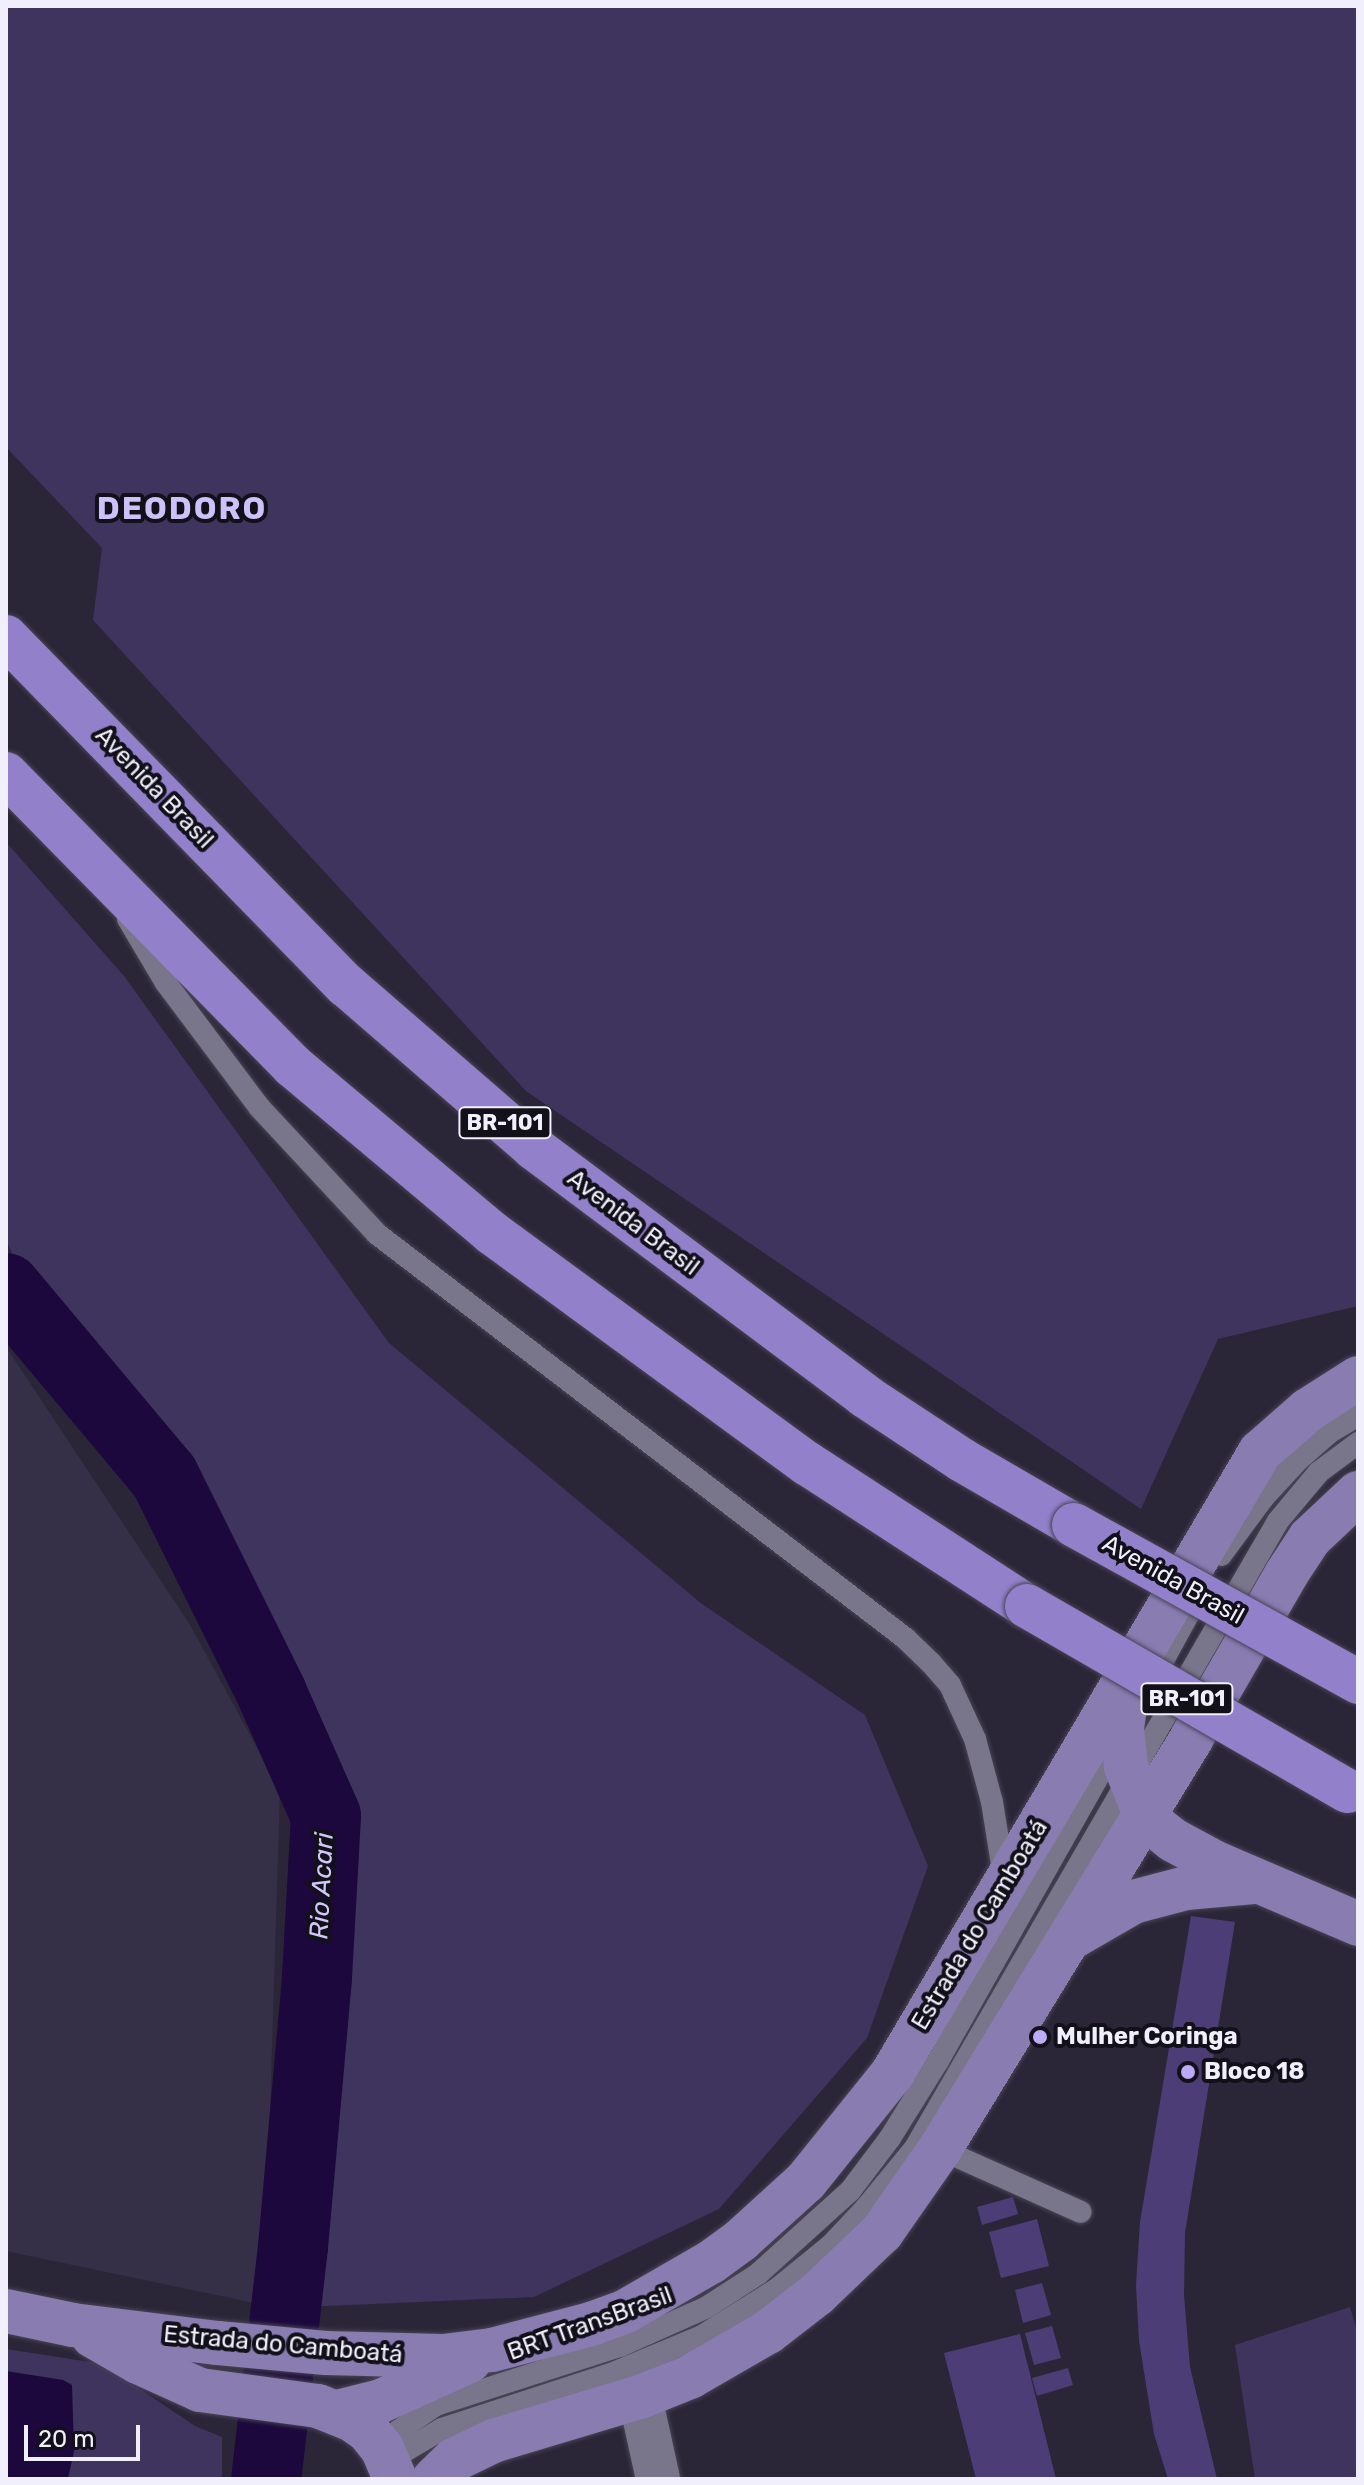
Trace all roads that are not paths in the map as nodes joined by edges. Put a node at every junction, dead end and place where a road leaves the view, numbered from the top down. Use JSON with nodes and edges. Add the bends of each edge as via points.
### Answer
{"nodes":[{"id":1,"x":6,"y":637,"type":"edge"},
{"id":2,"x":6,"y":774,"type":"edge"},
{"id":3,"x":97,"y":866,"type":"junction"},
{"id":4,"x":1358,"y":1378,"type":"edge"},
{"id":5,"x":1358,"y":1415,"type":"edge"},
{"id":6,"x":1358,"y":1443,"type":"edge"},
{"id":7,"x":1358,"y":1493,"type":"edge"},
{"id":8,"x":1132,"y":1663,"type":"junction"},
{"id":9,"x":1358,"y":1682,"type":"edge"},
{"id":10,"x":1121,"y":1736,"type":"junction"},
{"id":11,"x":1353,"y":1794,"type":"edge"},
{"id":12,"x":1132,"y":1812,"type":"junction"},
{"id":13,"x":1260,"y":1882,"type":"junction"},
{"id":14,"x":1005,"y":1885,"type":"junction"},
{"id":15,"x":1358,"y":1924,"type":"edge"},
{"id":16,"x":1013,"y":1929,"type":"junction"},
{"id":17,"x":1068,"y":1940,"type":"junction"},
{"id":18,"x":1022,"y":1960,"type":"junction"},
{"id":19,"x":940,"y":2149,"type":"junction"},
{"id":20,"x":1081,"y":2212,"type":"dead end"},
{"id":21,"x":6,"y":2311,"type":"edge"},
{"id":22,"x":73,"y":2325,"type":"junction"},
{"id":23,"x":492,"y":2350,"type":"junction"},
{"id":24,"x":423,"y":2383,"type":"junction"},
{"id":25,"x":640,"y":2397,"type":"junction"},
{"id":26,"x":328,"y":2409,"type":"junction"},
{"id":27,"x":383,"y":2469,"type":"edge"},
{"id":28,"x":434,"y":2479,"type":"edge"},
{"id":29,"x":658,"y":2479,"type":"edge"}],
"edges":[{"from":1,"to":9,"type":"highway","name":"Avenida Brasil","number":"BR-101","bridge":true,"via":[[346,985],[534,1148],[865,1396],[962,1460]]},
{"from":2,"to":3,"type":"highway","number":"BR-101"},
{"from":3,"to":11,"type":"highway","number":"BR-101","bridge":true,"via":[[293,1066],[492,1233],[808,1464],[1027,1606]]},
{"from":3,"to":14,"type":"lane","via":[[166,983],[208,1041],[299,1153],[377,1234],[931,1663],[950,1685],[975,1739]]},
{"from":4,"to":8,"type":"main road","name":"Estrada do Camboatá","via":[[1308,1410],[1260,1452]]},
{"from":5,"to":10,"type":"lane","name":"BRT TransBrasil","via":[[1298,1460],[1246,1521],[1221,1555]]},
{"from":6,"to":12,"type":"lane","via":[[1319,1472],[1278,1521]]},
{"from":7,"to":12,"type":"main road","via":[[1310,1538]]},
{"from":8,"to":10,"type":"main road"},
{"from":8,"to":14,"type":"main road","name":"Estrada do Camboatá"},
{"from":10,"to":12,"type":"main road"},
{"from":10,"to":16,"type":"lane","name":"BRT TransBrasil"},
{"from":12,"to":13,"type":"main road","via":[[1173,1840]]},
{"from":12,"to":17,"type":"main road"},
{"from":12,"to":18,"type":"lane"},
{"from":12,"to":18,"type":"lane"},
{"from":13,"to":15,"type":"main road"},
{"from":13,"to":17,"type":"main road","via":[[1186,1888],[1133,1902]]},
{"from":14,"to":16,"type":"lane"},
{"from":14,"to":23,"type":"main road","name":"Estrada do Camboatá","via":[[892,2074],[826,2159],[773,2212],[711,2262],[626,2311]]},
{"from":16,"to":27,"type":"lane","name":"BRT TransBrasil","via":[[938,2061],[868,2169],[777,2258],[729,2294],[670,2326],[436,2405],[411,2420]]},
{"from":17,"to":19,"type":"main road"},
{"from":18,"to":27,"type":"lane","via":[[907,2158],[831,2245],[777,2289],[661,2355],[442,2429]]},
{"from":19,"to":20,"type":"lane"},
{"from":19,"to":25,"type":"main road","via":[[882,2232],[817,2294],[768,2332],[690,2377]]},
{"from":21,"to":22,"type":"main road","name":"Estrada do Camboatá"},
{"from":22,"to":23,"type":"main road","name":"Estrada do Camboatá","via":[[326,2353],[443,2356]]},
{"from":22,"to":26,"type":"main road","name":"Estrada do Camboatá","via":[[172,2379],[223,2395]]},
{"from":23,"to":24,"type":"main road","name":"Estrada do Camboatá"},
{"from":24,"to":26,"type":"main road","name":"Estrada do Camboatá","via":[[381,2401]]},
{"from":24,"to":27,"type":"lane","via":[[390,2418]]},
{"from":25,"to":28,"type":"main road","via":[[493,2441],[454,2460]]},
{"from":25,"to":29,"type":"street"},
{"from":26,"to":27,"type":"main road","via":[[368,2431]]}]}
